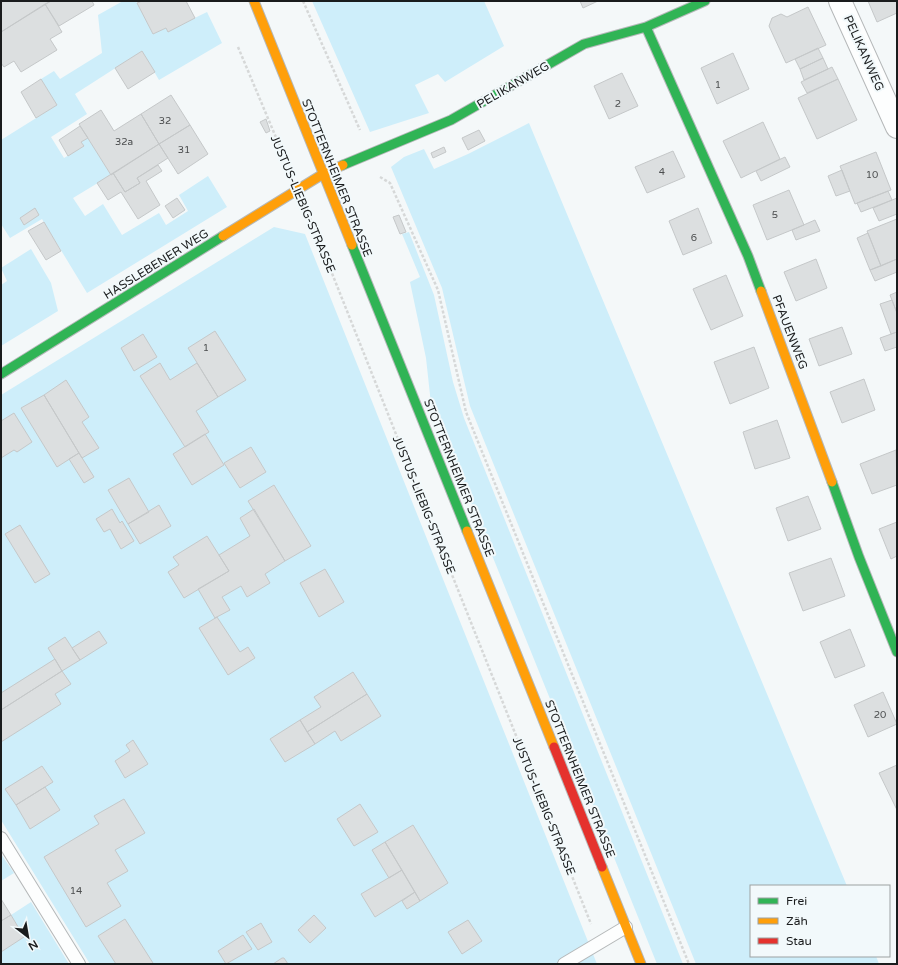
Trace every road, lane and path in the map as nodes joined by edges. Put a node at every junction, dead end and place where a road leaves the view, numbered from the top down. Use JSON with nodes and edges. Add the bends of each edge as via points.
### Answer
{"nodes":[{"id":1,"x":254,"y":1,"type":"edge"},
{"id":2,"x":303,"y":1,"type":"edge"},
{"id":3,"x":705,"y":1,"type":"edge"},
{"id":4,"x":840,"y":1,"type":"edge"},
{"id":5,"x":646,"y":27,"type":"junction"},
{"id":6,"x":238,"y":47,"type":"dead end"},
{"id":7,"x":897,"y":128,"type":"edge"},
{"id":8,"x":367,"y":154,"type":"junction"},
{"id":9,"x":323,"y":174,"type":"junction"},
{"id":10,"x":298,"y":190,"type":"junction"},
{"id":11,"x":1,"y":374,"type":"edge"},
{"id":12,"x":897,"y":652,"type":"edge"},
{"id":13,"x":1,"y":838,"type":"edge"},
{"id":14,"x":626,"y":927,"type":"junction"},
{"id":15,"x":598,"y":942,"type":"junction"},
{"id":16,"x":79,"y":964,"type":"edge"},
{"id":17,"x":564,"y":964,"type":"edge"},
{"id":18,"x":641,"y":964,"type":"edge"},
{"id":19,"x":689,"y":964,"type":"edge"}],
"edges":[{"from":1,"to":9,"type":"street","name":"STOTTERNHEIMER STRASSE"},
{"from":2,"to":8,"type":"path","via":[[360,128]]},
{"from":3,"to":5,"type":"street","name":"PELIKANWEG"},
{"from":4,"to":7,"type":"street","name":"PELIKANWEG"},
{"from":5,"to":8,"type":"street","name":"PELIKANWEG","via":[[584,44],[451,120]]},
{"from":5,"to":12,"type":"street","name":"PFAUENWEG","via":[[748,256],[796,380],[859,557]]},
{"from":6,"to":10,"type":"path","name":"JUSTUS-LIEBIG-STRASSE"},
{"from":8,"to":9,"type":"street","name":"PELIKANWEG"},
{"from":8,"to":19,"type":"path","via":[[373,172],[390,183],[438,290],[466,412]]},
{"from":9,"to":10,"type":"street","name":"HASSLEBENER WEG"},
{"from":9,"to":14,"type":"street","name":"STOTTERNHEIMER STRASSE"},
{"from":10,"to":11,"type":"street","name":"HASSLEBENER WEG"},
{"from":10,"to":15,"type":"path","name":"JUSTUS-LIEBIG-STRASSE"},
{"from":13,"to":16,"type":"lane"},
{"from":14,"to":15,"type":"lane"},
{"from":14,"to":18,"type":"street","name":"STOTTERNHEIMER STRASSE"},
{"from":15,"to":17,"type":"lane"}]}
